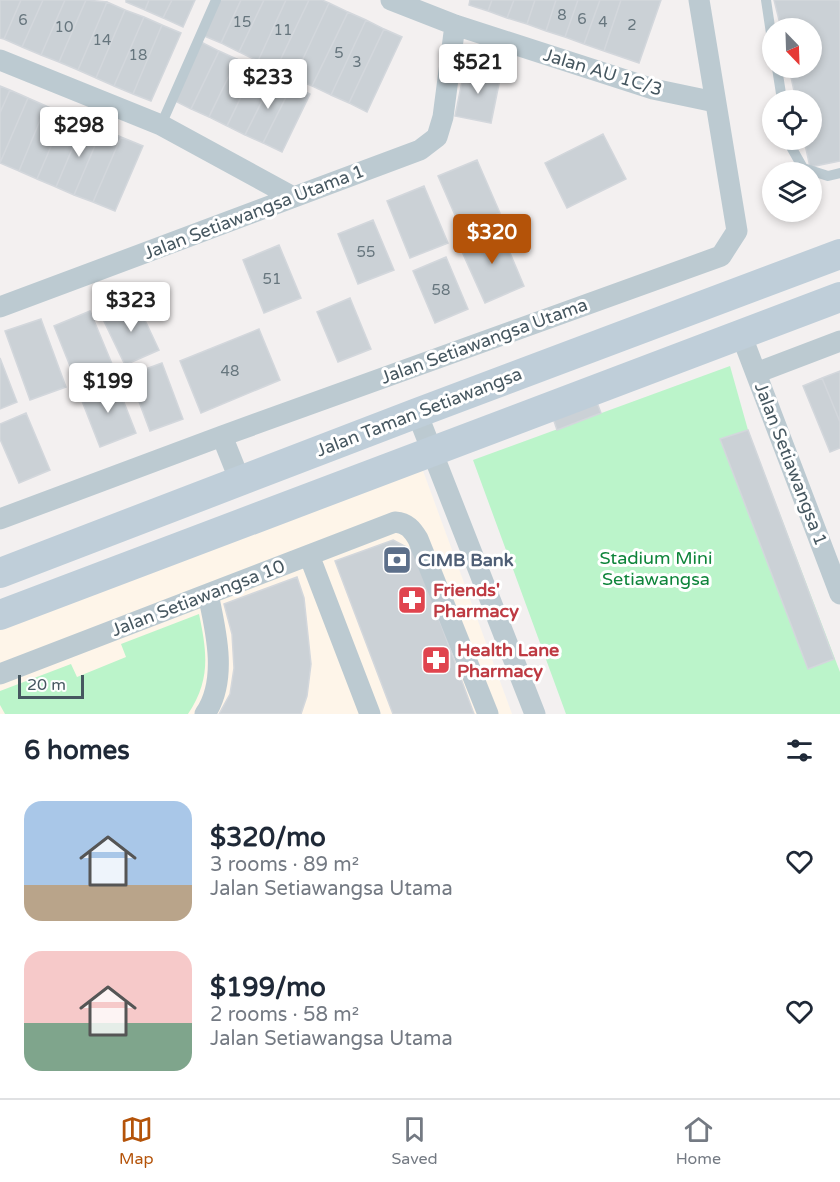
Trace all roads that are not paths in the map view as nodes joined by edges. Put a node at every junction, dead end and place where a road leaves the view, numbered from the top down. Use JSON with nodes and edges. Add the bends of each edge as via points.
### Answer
{"nodes":[{"id":1,"x":216,"y":0,"type":"edge"},
{"id":2,"x":391,"y":0,"type":"edge"},
{"id":3,"x":699,"y":0,"type":"edge"},
{"id":4,"x":766,"y":0,"type":"edge"},
{"id":5,"x":769,"y":18,"type":"edge"},
{"id":6,"x":455,"y":24,"type":"junction"},
{"id":7,"x":0,"y":60,"type":"edge"},
{"id":8,"x":715,"y":102,"type":"junction"},
{"id":9,"x":161,"y":125,"type":"junction"},
{"id":10,"x":793,"y":150,"type":"edge"},
{"id":11,"x":840,"y":173,"type":"edge"},
{"id":12,"x":293,"y":197,"type":"junction"},
{"id":13,"x":840,"y":254,"type":"edge"},
{"id":14,"x":840,"y":297,"type":"edge"},
{"id":15,"x":0,"y":307,"type":"edge"},
{"id":16,"x":741,"y":334,"type":"junction"},
{"id":17,"x":840,"y":341,"type":"edge"},
{"id":18,"x":756,"y":373,"type":"junction"},
{"id":19,"x":417,"y":412,"type":"junction"},
{"id":20,"x":222,"y":436,"type":"junction"},
{"id":21,"x":433,"y":452,"type":"junction"},
{"id":22,"x":240,"y":481,"type":"junction"},
{"id":23,"x":0,"y":519,"type":"edge"},
{"id":24,"x":309,"y":555,"type":"junction"},
{"id":25,"x":0,"y":573,"type":"edge"},
{"id":26,"x":839,"y":586,"type":"edge"},
{"id":27,"x":208,"y":594,"type":"junction"},
{"id":28,"x":0,"y":615,"type":"edge"},
{"id":29,"x":0,"y":674,"type":"edge"},
{"id":30,"x":205,"y":714,"type":"edge"},
{"id":31,"x":370,"y":714,"type":"edge"},
{"id":32,"x":488,"y":714,"type":"edge"},
{"id":33,"x":535,"y":714,"type":"edge"}],
"edges":[{"from":1,"to":9,"type":"lane"},
{"from":2,"to":6,"type":"street","name":"Jalan AU 1C/3"},
{"from":3,"to":8,"type":"street","name":"Jalan Setiawangsa Utama"},
{"from":4,"to":5,"type":"lane"},
{"from":6,"to":8,"type":"street","name":"Jalan AU 1C/3","via":[[653,89]]},
{"from":6,"to":12,"type":"street","name":"Jalan Setiawangsa Utama 1","via":[[437,137],[420,150]]},
{"from":7,"to":9,"type":"street"},
{"from":8,"to":20,"type":"street","name":"Jalan Setiawangsa Utama","via":[[737,231],[721,256]]},
{"from":9,"to":12,"type":"street"},
{"from":10,"to":11,"type":"lane","via":[[803,168],[828,176]]},
{"from":12,"to":15,"type":"street","name":"Jalan Setiawangsa Utama 1"},
{"from":13,"to":19,"type":"main road","name":"Jalan Taman Setiawangsa"},
{"from":14,"to":16,"type":"main road"},
{"from":16,"to":18,"type":"street","name":"Jalan Setiawangsa 1"},
{"from":16,"to":21,"type":"main road"},
{"from":17,"to":18,"type":"street"},
{"from":18,"to":26,"type":"street","name":"Jalan Setiawangsa 1"},
{"from":19,"to":21,"type":"street"},
{"from":19,"to":22,"type":"main road","name":"Jalan Taman Setiawangsa"},
{"from":20,"to":22,"type":"street"},
{"from":20,"to":23,"type":"street","name":"Jalan Setiawangsa Utama"},
{"from":21,"to":28,"type":"main road"},
{"from":21,"to":33,"type":"street"},
{"from":22,"to":25,"type":"main road","name":"Jalan Taman Setiawangsa"},
{"from":24,"to":27,"type":"street","name":"Jalan Setiawangsa 10"},
{"from":24,"to":31,"type":"street"},
{"from":24,"to":32,"type":"street","name":"Jalan Setiawangsa 10","via":[[395,522],[404,523],[418,539]]},
{"from":27,"to":29,"type":"street","name":"Jalan Setiawangsa 10"},
{"from":27,"to":30,"type":"street","via":[[218,664],[217,684]]}]}
